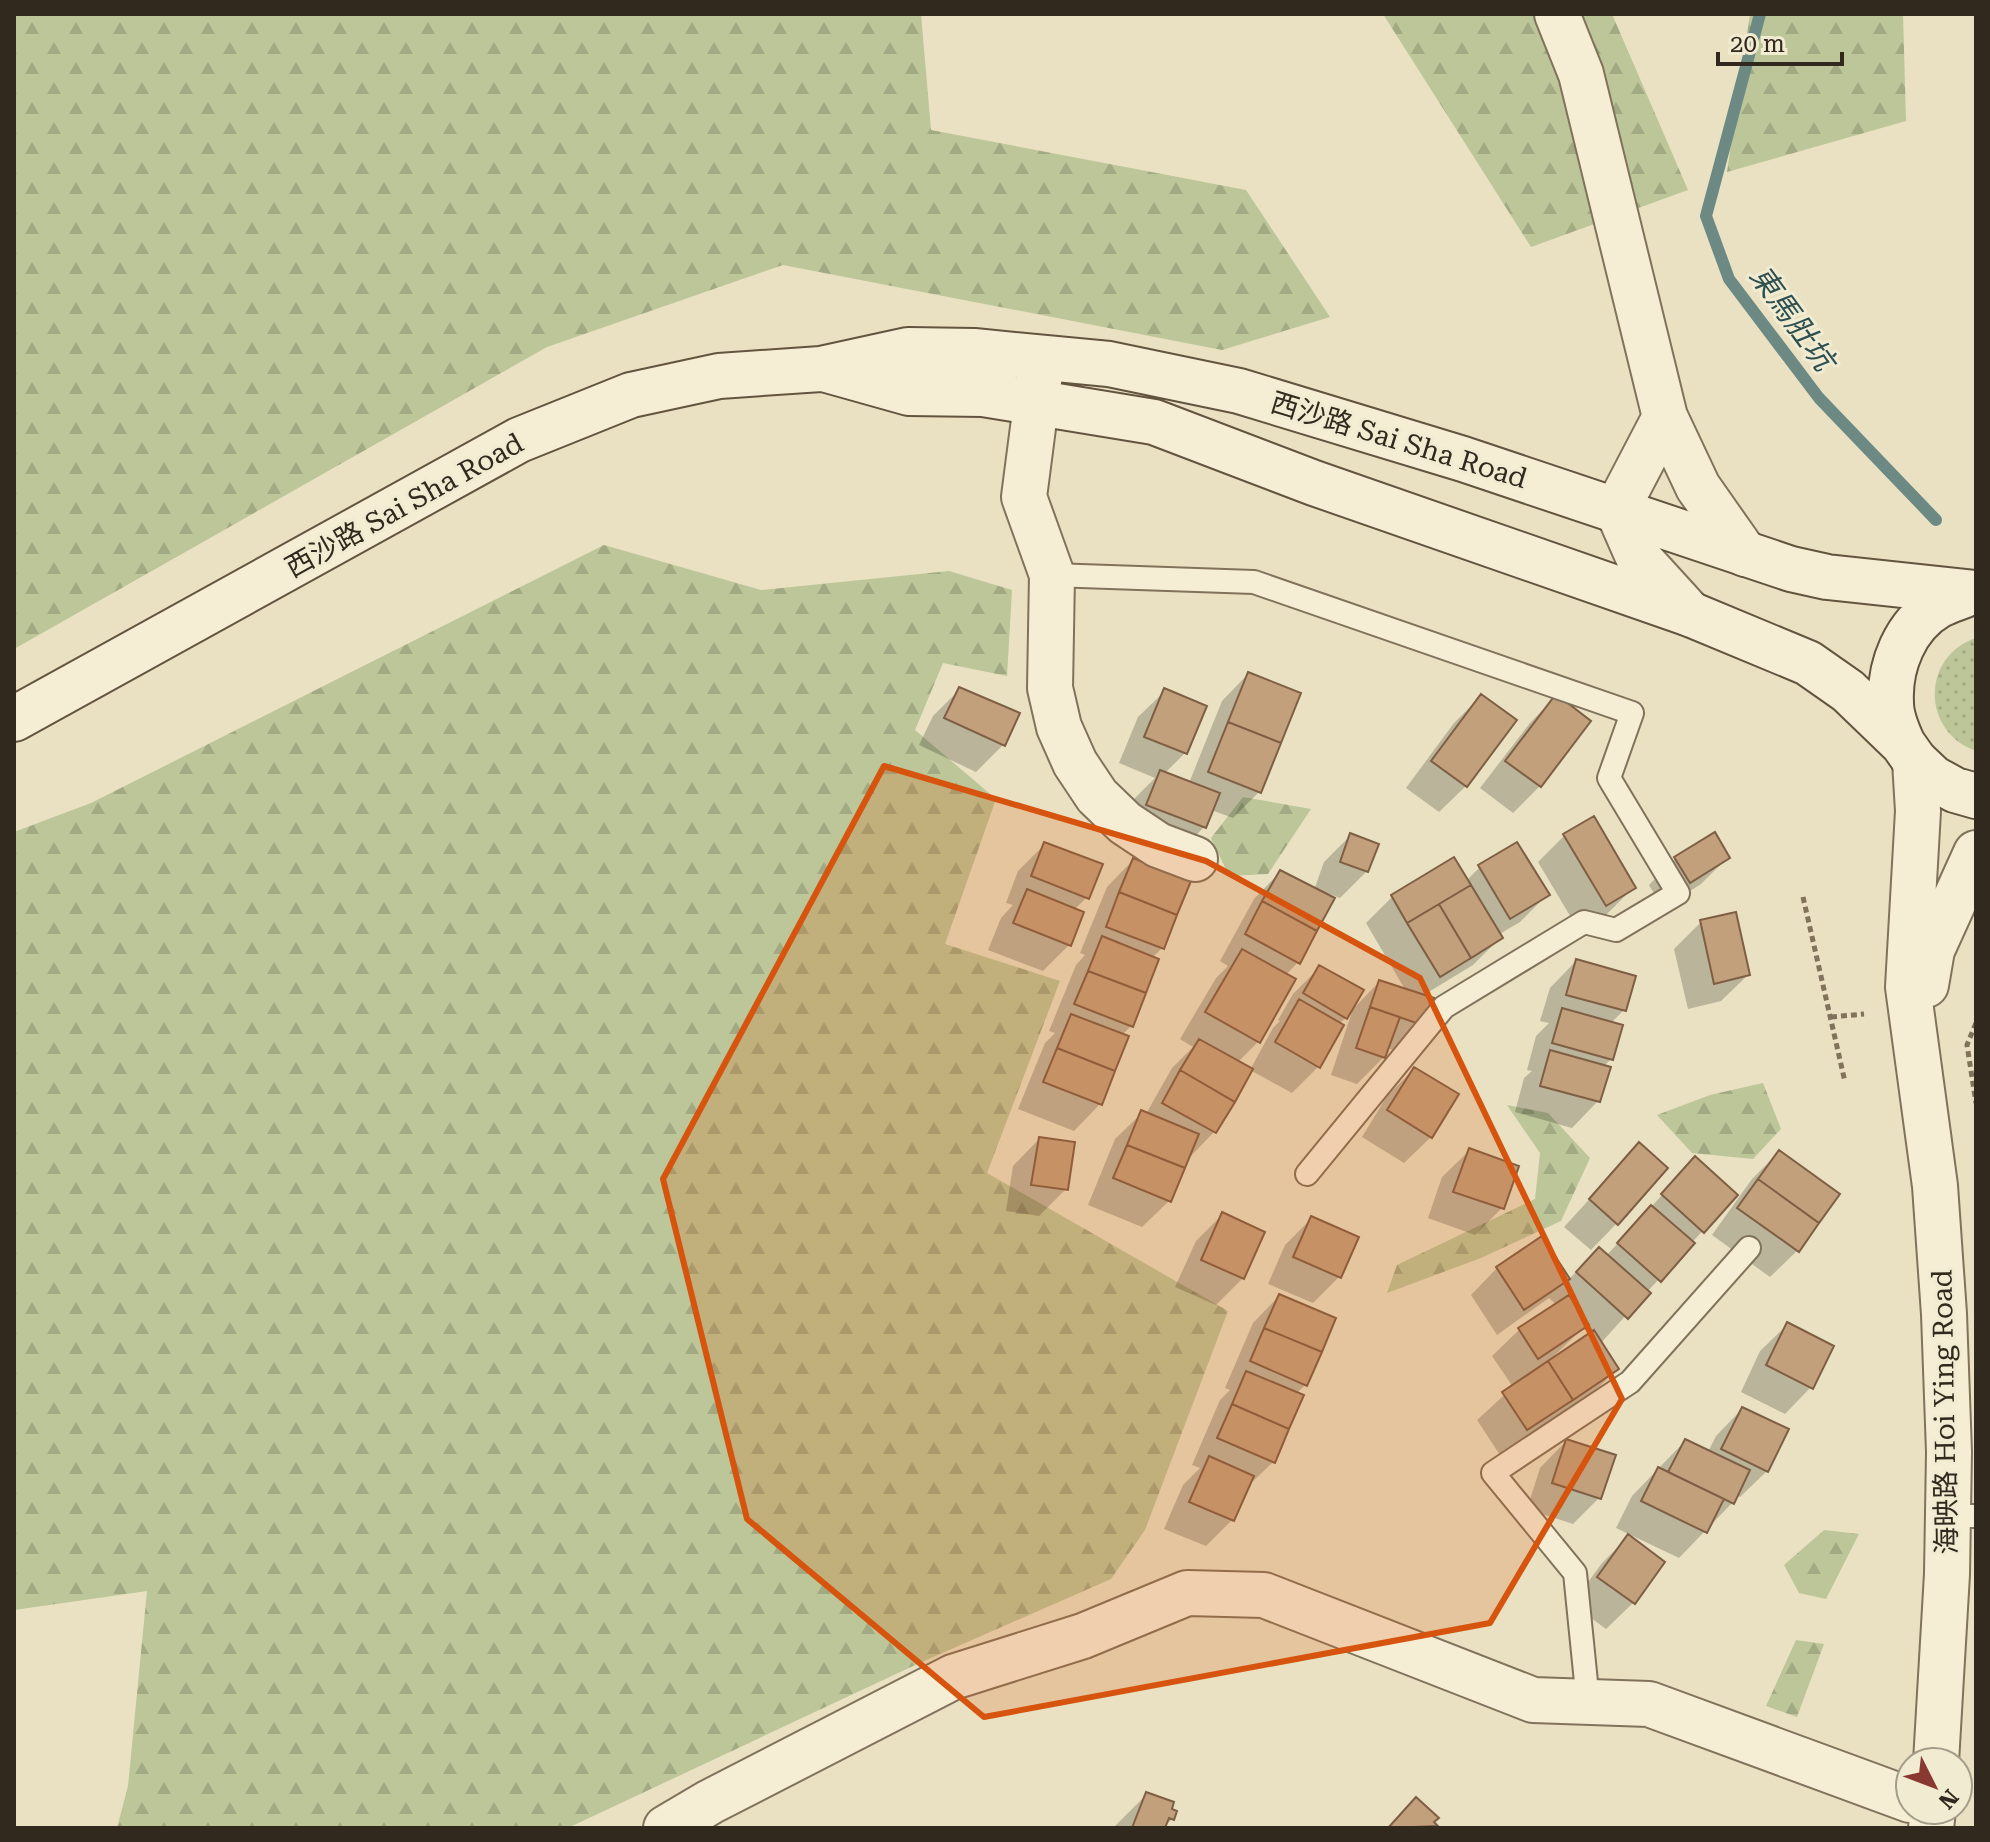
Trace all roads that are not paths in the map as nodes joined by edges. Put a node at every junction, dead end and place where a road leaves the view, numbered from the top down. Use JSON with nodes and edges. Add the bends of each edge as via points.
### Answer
{"nodes":[{"id":1,"x":1557,"y":14,"type":"edge"},
{"id":2,"x":1042,"y":357,"type":"junction"},
{"id":3,"x":821,"y":369,"type":"junction"},
{"id":4,"x":1036,"y":401,"type":"junction"},
{"id":5,"x":1665,"y":417,"type":"junction"},
{"id":6,"x":1617,"y":509,"type":"junction"},
{"id":7,"x":1745,"y":554,"type":"junction"},
{"id":8,"x":1052,"y":575,"type":"junction"},
{"id":9,"x":1972,"y":593,"type":"edge"},
{"id":10,"x":1690,"y":614,"type":"junction"},
{"id":11,"x":14,"y":719,"type":"edge"},
{"id":12,"x":1909,"y":753,"type":"junction"},
{"id":13,"x":1976,"y":796,"type":"edge"},
{"id":14,"x":1976,"y":853,"type":"edge"},
{"id":15,"x":1195,"y":859,"type":"dead end"},
{"id":16,"x":1919,"y":1063,"type":"junction"},
{"id":17,"x":1307,"y":1174,"type":"dead end"},
{"id":18,"x":1749,"y":1248,"type":"dead end"},
{"id":19,"x":1962,"y":1516,"type":"edge"},
{"id":20,"x":1588,"y":1702,"type":"junction"},
{"id":21,"x":1938,"y":1746,"type":"edge"},
{"id":22,"x":1894,"y":1794,"type":"edge"},
{"id":23,"x":666,"y":1828,"type":"edge"}],
"edges":[{"from":1,"to":5,"type":"street","via":[[1581,74]]},
{"from":2,"to":3,"type":"street","name":"西沙路 Sai Sha Road","via":[[908,350]]},
{"from":2,"to":4,"type":"street"},
{"from":2,"to":6,"type":"street","name":"西沙路 Sai Sha Road","via":[[1109,364],[1239,391]]},
{"from":3,"to":4,"type":"street","name":"西沙路 Sai Sha Road","via":[[909,393]]},
{"from":3,"to":11,"type":"street","name":"西沙路 Sai Sha Road","via":[[719,376],[631,395],[519,440]]},
{"from":4,"to":8,"type":"street","via":[[1024,497]]},
{"from":4,"to":10,"type":"street","name":"西沙路 Sai Sha Road","via":[[1154,422]]},
{"from":5,"to":6,"type":"street"},
{"from":5,"to":7,"type":"street","via":[[1698,487]]},
{"from":6,"to":7,"type":"street","name":"西沙路 Sai Sha Road"},
{"from":6,"to":10,"type":"street","via":[[1638,557]]},
{"from":7,"to":9,"type":"street","name":"西沙路 Sai Sha Road","via":[[1827,577]]},
{"from":8,"to":15,"type":"street","via":[[1050,688],[1075,763],[1097,796],[1125,823],[1158,845]]},
{"from":8,"to":17,"type":"lane","via":[[1254,582],[1632,713],[1609,778],[1678,893],[1616,930],[1584,922],[1444,1007]]},
{"from":9,"to":12,"type":"street","name":"西沙路 Sai Sha Road","via":[[1937,607],[1900,650],[1890,703]]},
{"from":10,"to":12,"type":"street","name":"西沙路 Sai Sha Road","via":[[1808,663],[1848,691]]},
{"from":12,"to":13,"type":"street","name":"西沙路 Sai Sha Road","via":[[1933,778]]},
{"from":12,"to":16,"type":"street","name":"海映路 Hoi Ying Road","via":[[1918,811],[1908,987]]},
{"from":14,"to":16,"type":"street","name":"海映路 Hoi Ying Road","via":[[1932,950]]},
{"from":16,"to":19,"type":"street","name":"海映路 Hoi Ying Road","via":[[1935,1186],[1949,1452]]},
{"from":18,"to":20,"type":"lane","via":[[1630,1382],[1493,1473],[1575,1573]]},
{"from":19,"to":21,"type":"street","name":"海映路 Hoi Ying Road"},
{"from":20,"to":22,"type":"street","via":[[1649,1704]]},
{"from":20,"to":23,"type":"street","via":[[1533,1700],[1264,1595],[1187,1593],[1083,1636],[953,1677]]}]}
